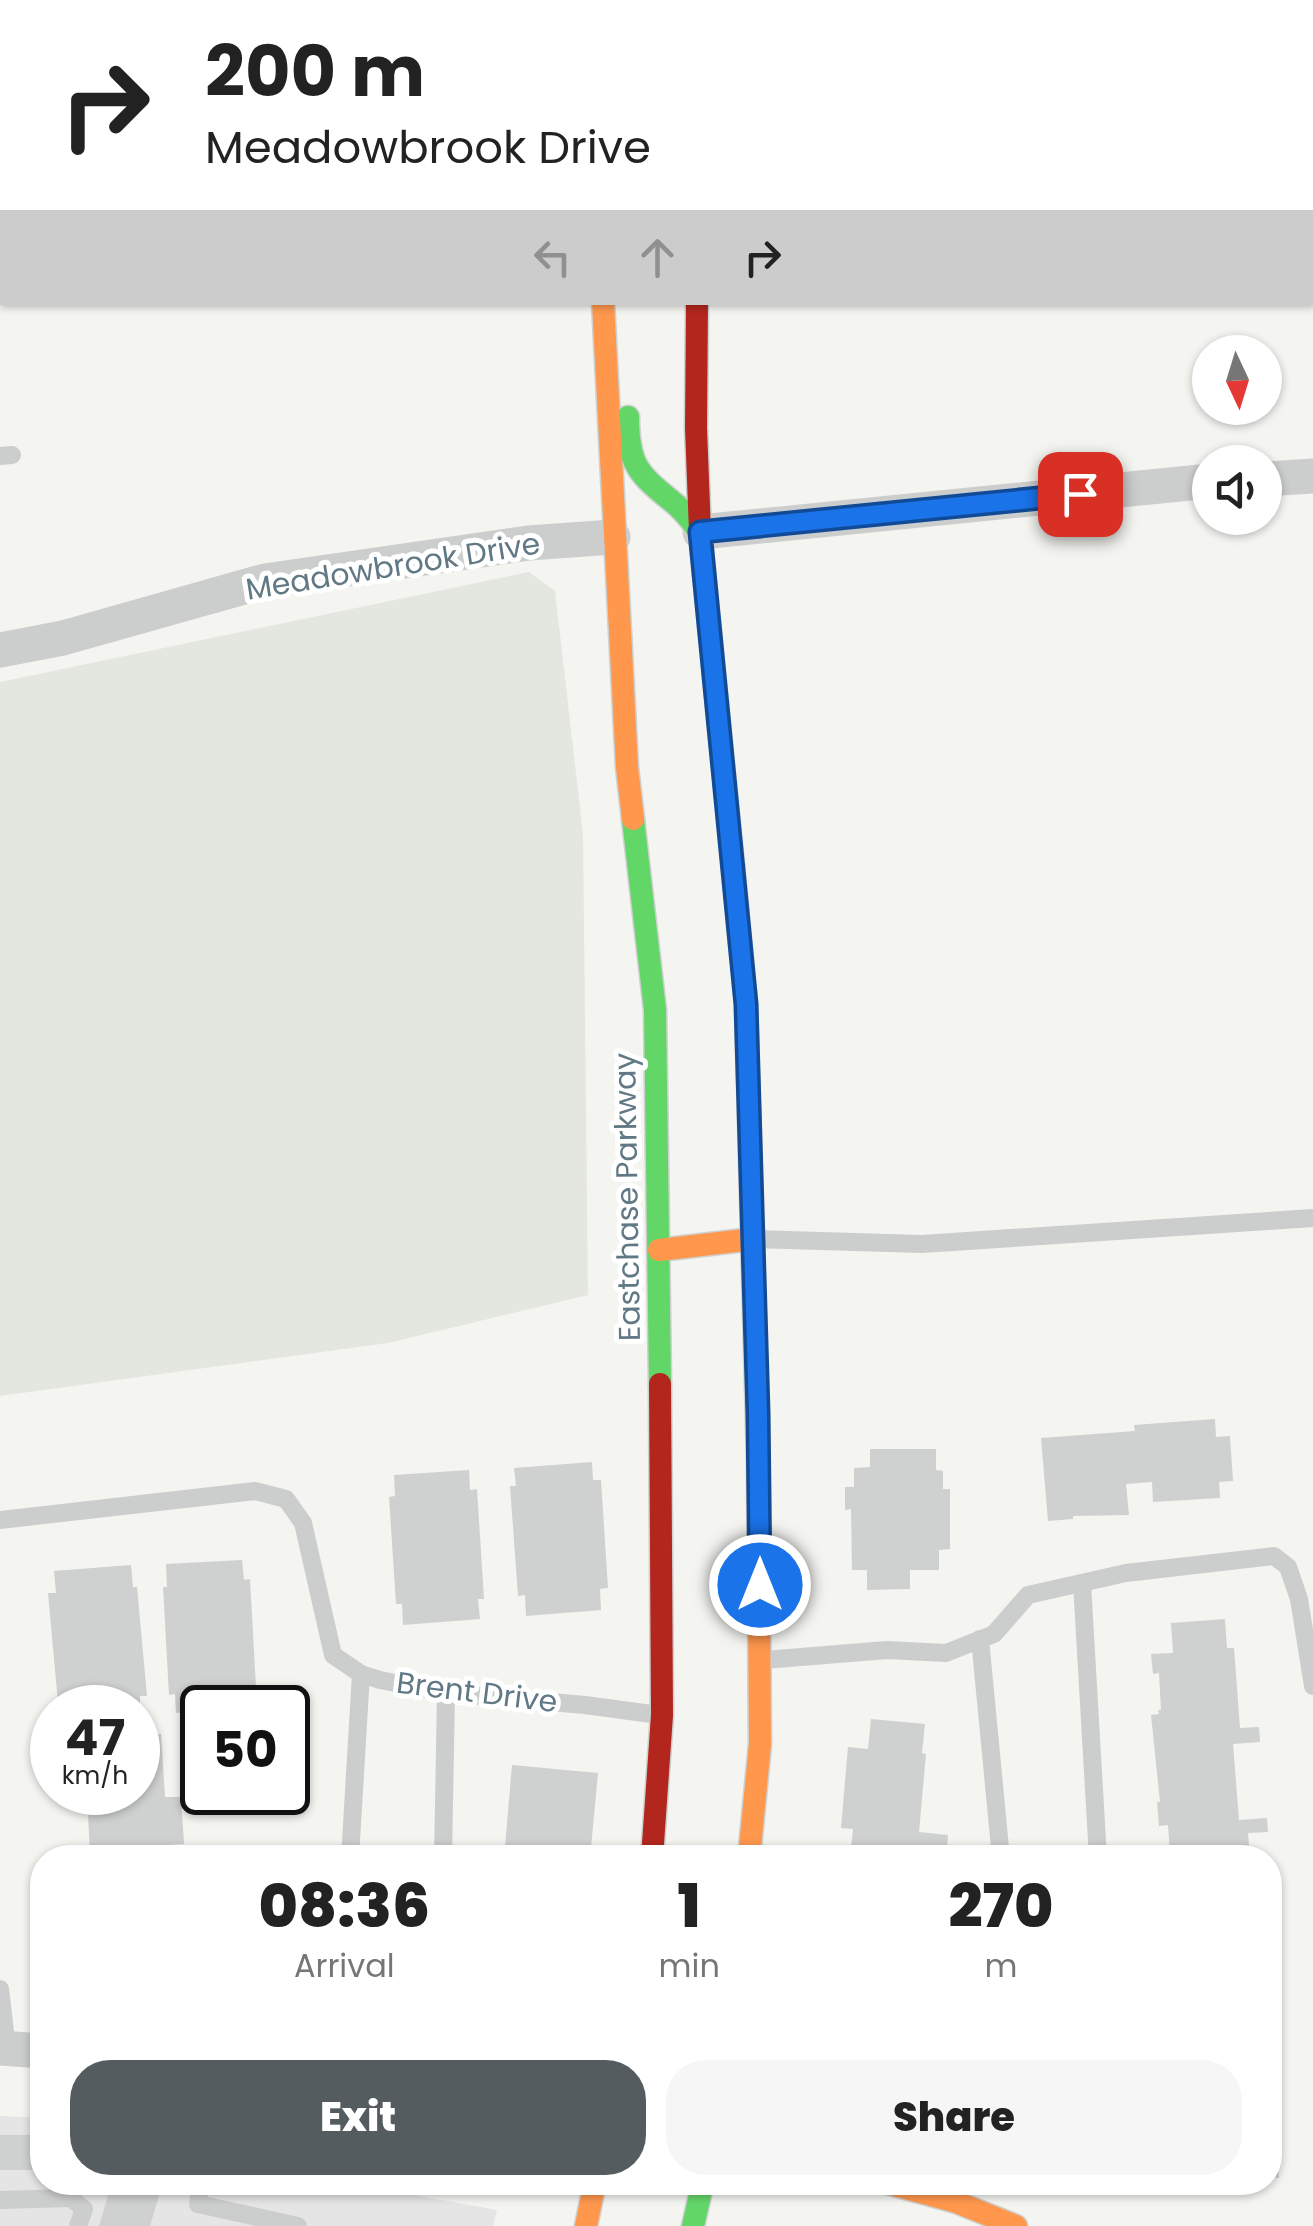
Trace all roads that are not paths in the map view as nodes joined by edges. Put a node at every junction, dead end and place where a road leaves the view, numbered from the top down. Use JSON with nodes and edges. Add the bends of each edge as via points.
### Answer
{"nodes":[{"id":1,"x":603,"y":305,"type":"edge"},
{"id":2,"x":624,"y":305,"type":"edge"},
{"id":3,"x":697,"y":305,"type":"edge"},
{"id":4,"x":1313,"y":476,"type":"edge"},
{"id":5,"x":1282,"y":477,"type":"edge"},
{"id":6,"x":1192,"y":483,"type":"edge"},
{"id":7,"x":700,"y":532,"type":"junction"},
{"id":8,"x":613,"y":536,"type":"junction"},
{"id":9,"x":0,"y":650,"type":"edge"},
{"id":10,"x":1313,"y":1218,"type":"edge"},
{"id":11,"x":753,"y":1240,"type":"junction"},
{"id":12,"x":659,"y":1250,"type":"junction"},
{"id":13,"x":0,"y":1520,"type":"edge"},
{"id":14,"x":1082,"y":1583,"type":"junction"},
{"id":15,"x":980,"y":1639,"type":"junction"},
{"id":16,"x":760,"y":1661,"type":"junction"},
{"id":17,"x":361,"y":1674,"type":"junction"},
{"id":18,"x":1313,"y":1686,"type":"edge"},
{"id":19,"x":446,"y":1693,"type":"junction"},
{"id":20,"x":662,"y":1716,"type":"junction"},
{"id":21,"x":351,"y":1845,"type":"edge"},
{"id":22,"x":444,"y":1845,"type":"edge"},
{"id":23,"x":653,"y":1845,"type":"edge"},
{"id":24,"x":751,"y":1845,"type":"edge"},
{"id":25,"x":1000,"y":1845,"type":"edge"},
{"id":26,"x":1097,"y":1845,"type":"edge"},
{"id":27,"x":0,"y":1989,"type":"edge"},
{"id":28,"x":3,"y":2048,"type":"edge"},
{"id":29,"x":30,"y":2050,"type":"edge"},
{"id":30,"x":199,"y":2195,"type":"edge"},
{"id":31,"x":592,"y":2195,"type":"edge"},
{"id":32,"x":700,"y":2195,"type":"edge"},
{"id":33,"x":930,"y":2195,"type":"edge"},
{"id":34,"x":0,"y":2200,"type":"edge"},
{"id":35,"x":211,"y":2217,"type":"edge"},
{"id":36,"x":985,"y":2220,"type":"edge"},
{"id":37,"x":78,"y":2226,"type":"edge"},
{"id":38,"x":298,"y":2226,"type":"edge"},
{"id":39,"x":586,"y":2226,"type":"edge"},
{"id":40,"x":694,"y":2226,"type":"edge"},
{"id":41,"x":1016,"y":2226,"type":"edge"}],
"edges":[{"from":1,"to":8,"type":"main road","name":"Eastchase Parkway"},
{"from":2,"to":7,"type":"main road","via":[[628,432],[636,468]]},
{"from":3,"to":7,"type":"main road"},
{"from":4,"to":5,"type":"street"},
{"from":6,"to":7,"type":"street"},
{"from":7,"to":11,"type":"main road","via":[[746,1004]]},
{"from":8,"to":9,"type":"street","name":"Meadowbrook Drive","via":[[264,580]]},
{"from":8,"to":12,"type":"main road","name":"Eastchase Parkway","via":[[627,767],[654,1010]]},
{"from":10,"to":11,"type":"lane","via":[[922,1244]]},
{"from":11,"to":12,"type":"main road"},
{"from":11,"to":16,"type":"main road"},
{"from":12,"to":20,"type":"main road","name":"Eastchase Parkway"},
{"from":13,"to":17,"type":"lane","name":"Brent Drive","via":[[254,1491],[286,1498],[303,1523],[333,1655]]},
{"from":14,"to":15,"type":"lane","via":[[1028,1595],[994,1634]]},
{"from":14,"to":18,"type":"lane","via":[[1274,1556],[1288,1567],[1300,1599]]},
{"from":14,"to":26,"type":"lane"},
{"from":15,"to":16,"type":"lane","via":[[946,1653],[886,1650]]},
{"from":15,"to":25,"type":"lane"},
{"from":16,"to":24,"type":"main road"},
{"from":17,"to":19,"type":"lane","name":"Brent Drive"},
{"from":17,"to":21,"type":"lane"},
{"from":19,"to":20,"type":"lane","name":"Brent Drive"},
{"from":19,"to":22,"type":"lane"},
{"from":20,"to":23,"type":"main road","name":"Eastchase Parkway"},
{"from":27,"to":28,"type":"lane"},
{"from":28,"to":29,"type":"street"},
{"from":30,"to":35,"type":"lane","via":[[198,2204]]},
{"from":31,"to":39,"type":"main road"},
{"from":32,"to":40,"type":"main road"},
{"from":33,"to":36,"type":"main road"},
{"from":34,"to":37,"type":"lane","via":[[71,2198],[84,2209]]},
{"from":35,"to":38,"type":"lane"},
{"from":36,"to":41,"type":"main road"}]}
